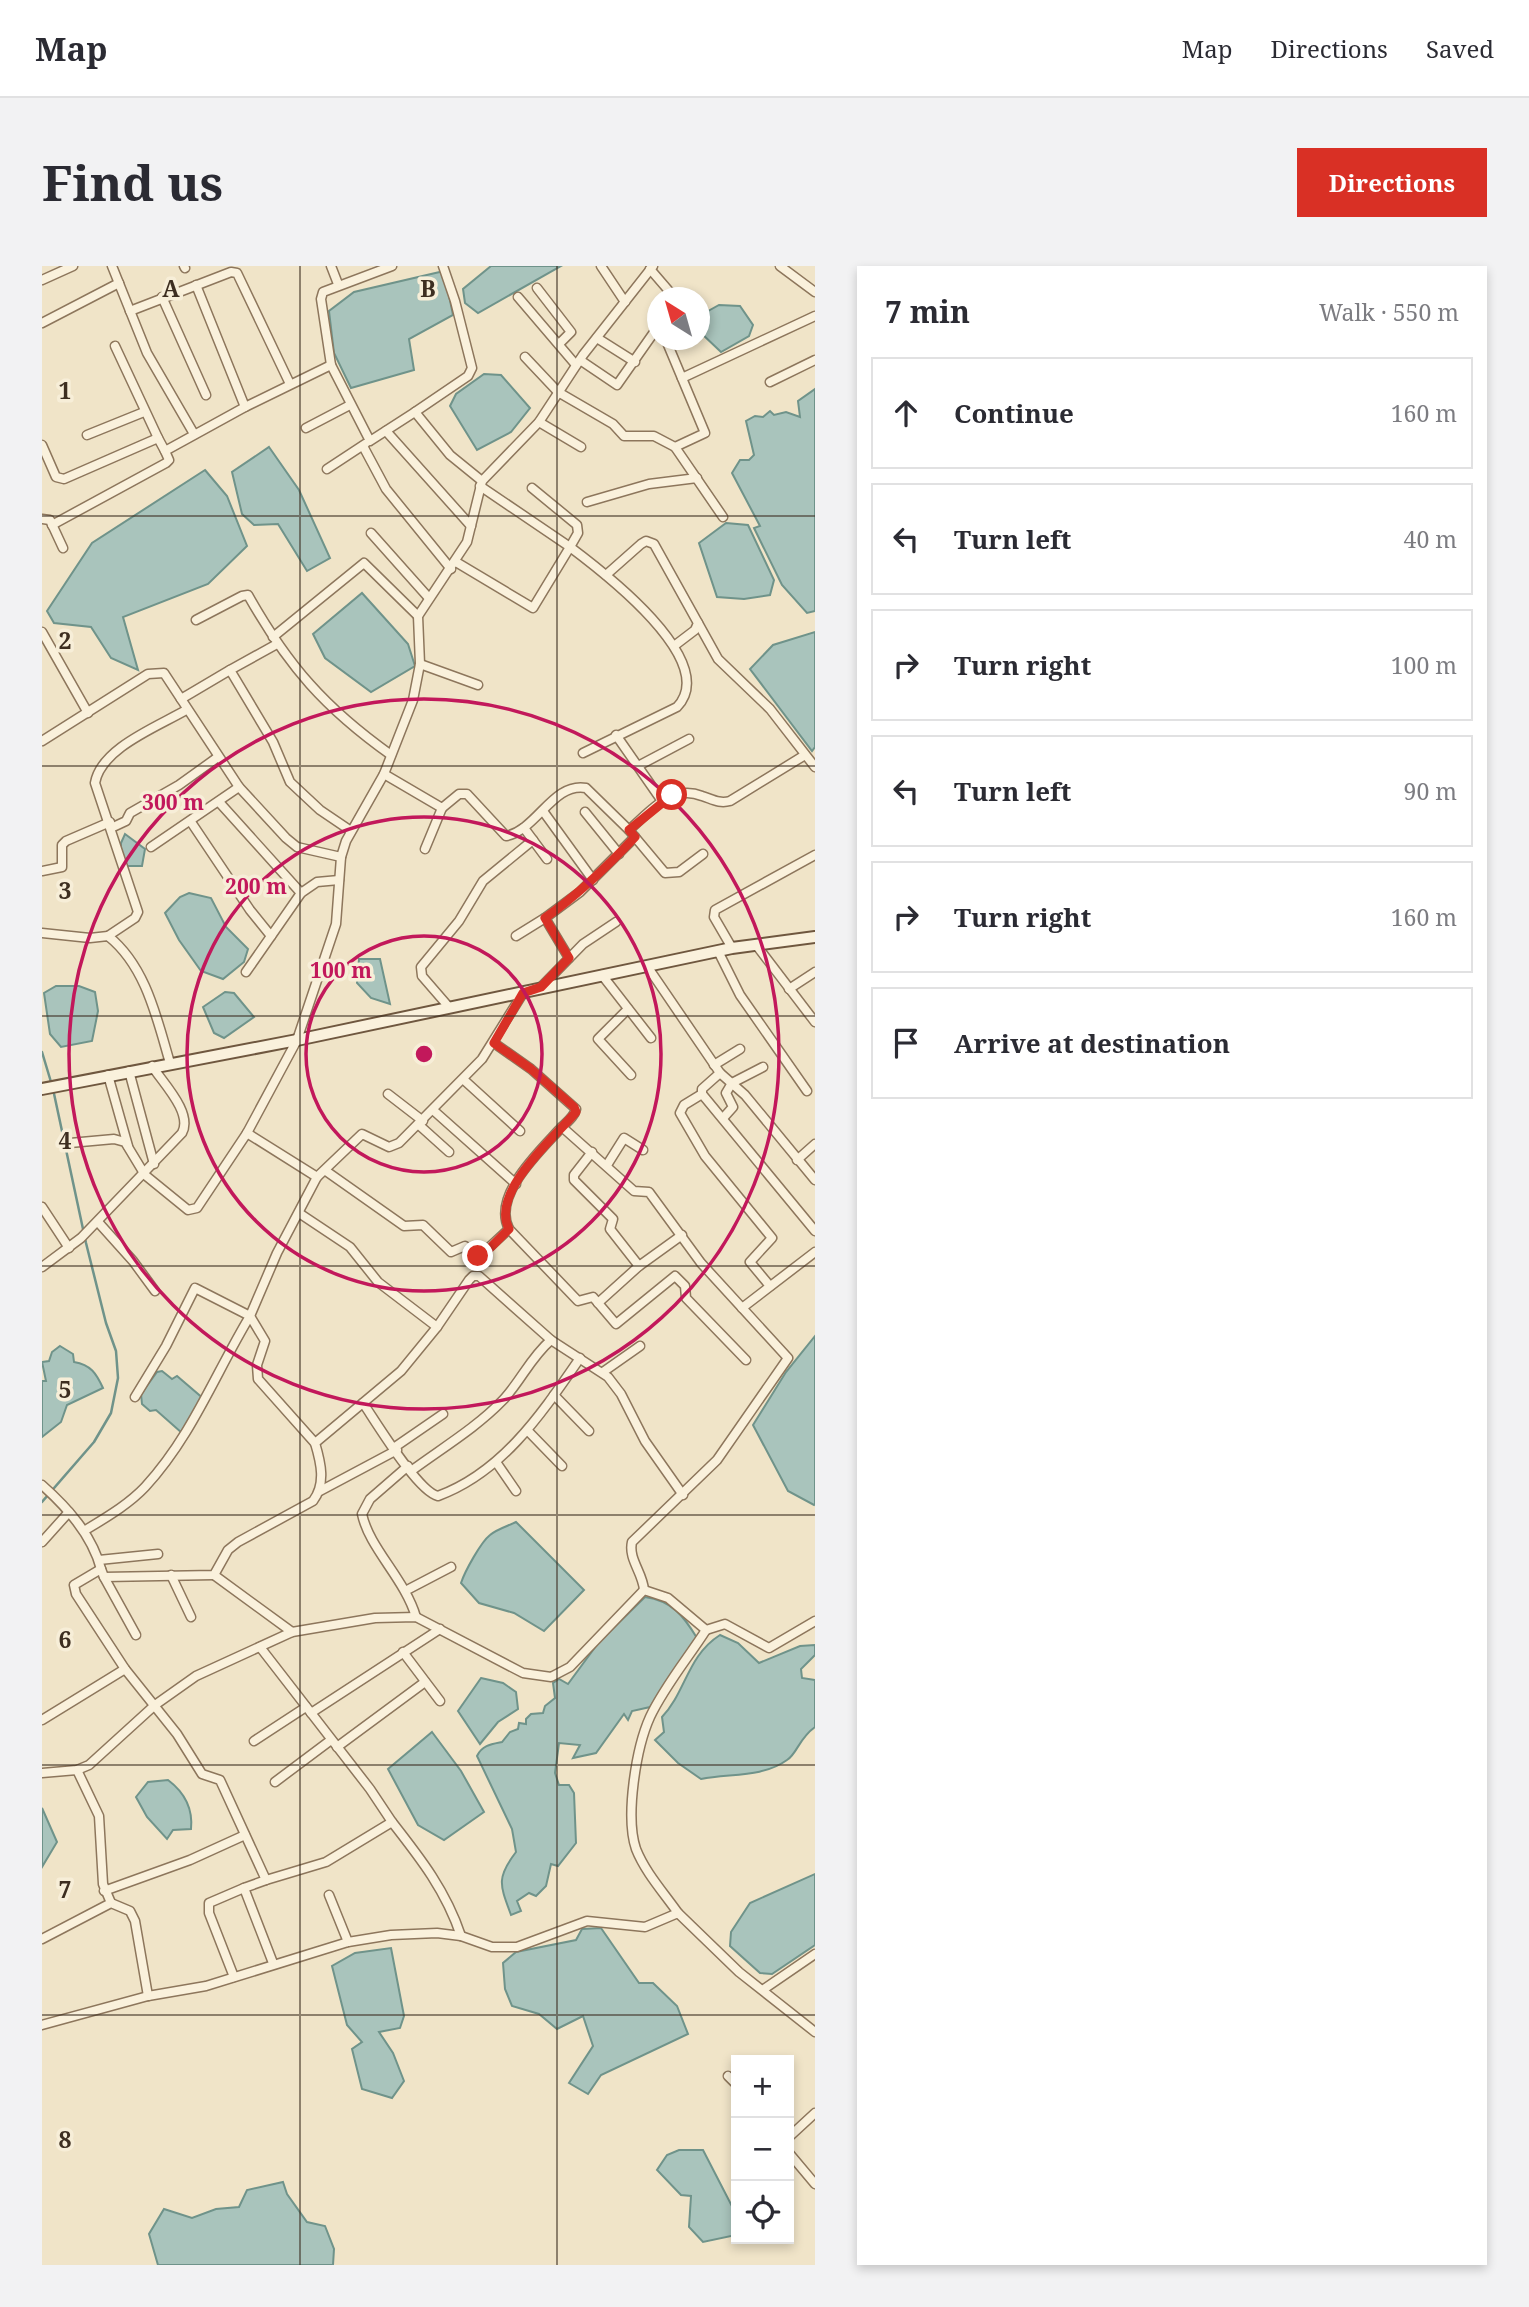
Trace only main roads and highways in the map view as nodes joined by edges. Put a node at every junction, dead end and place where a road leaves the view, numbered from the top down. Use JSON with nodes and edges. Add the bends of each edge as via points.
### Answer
{"nodes":[{"id":1,"x":815,"y":937,"type":"edge"},
{"id":2,"x":50,"y":1087,"type":"edge"}],
"edges":[{"from":1,"to":2,"type":"main road","via":[[732,948]]}]}
